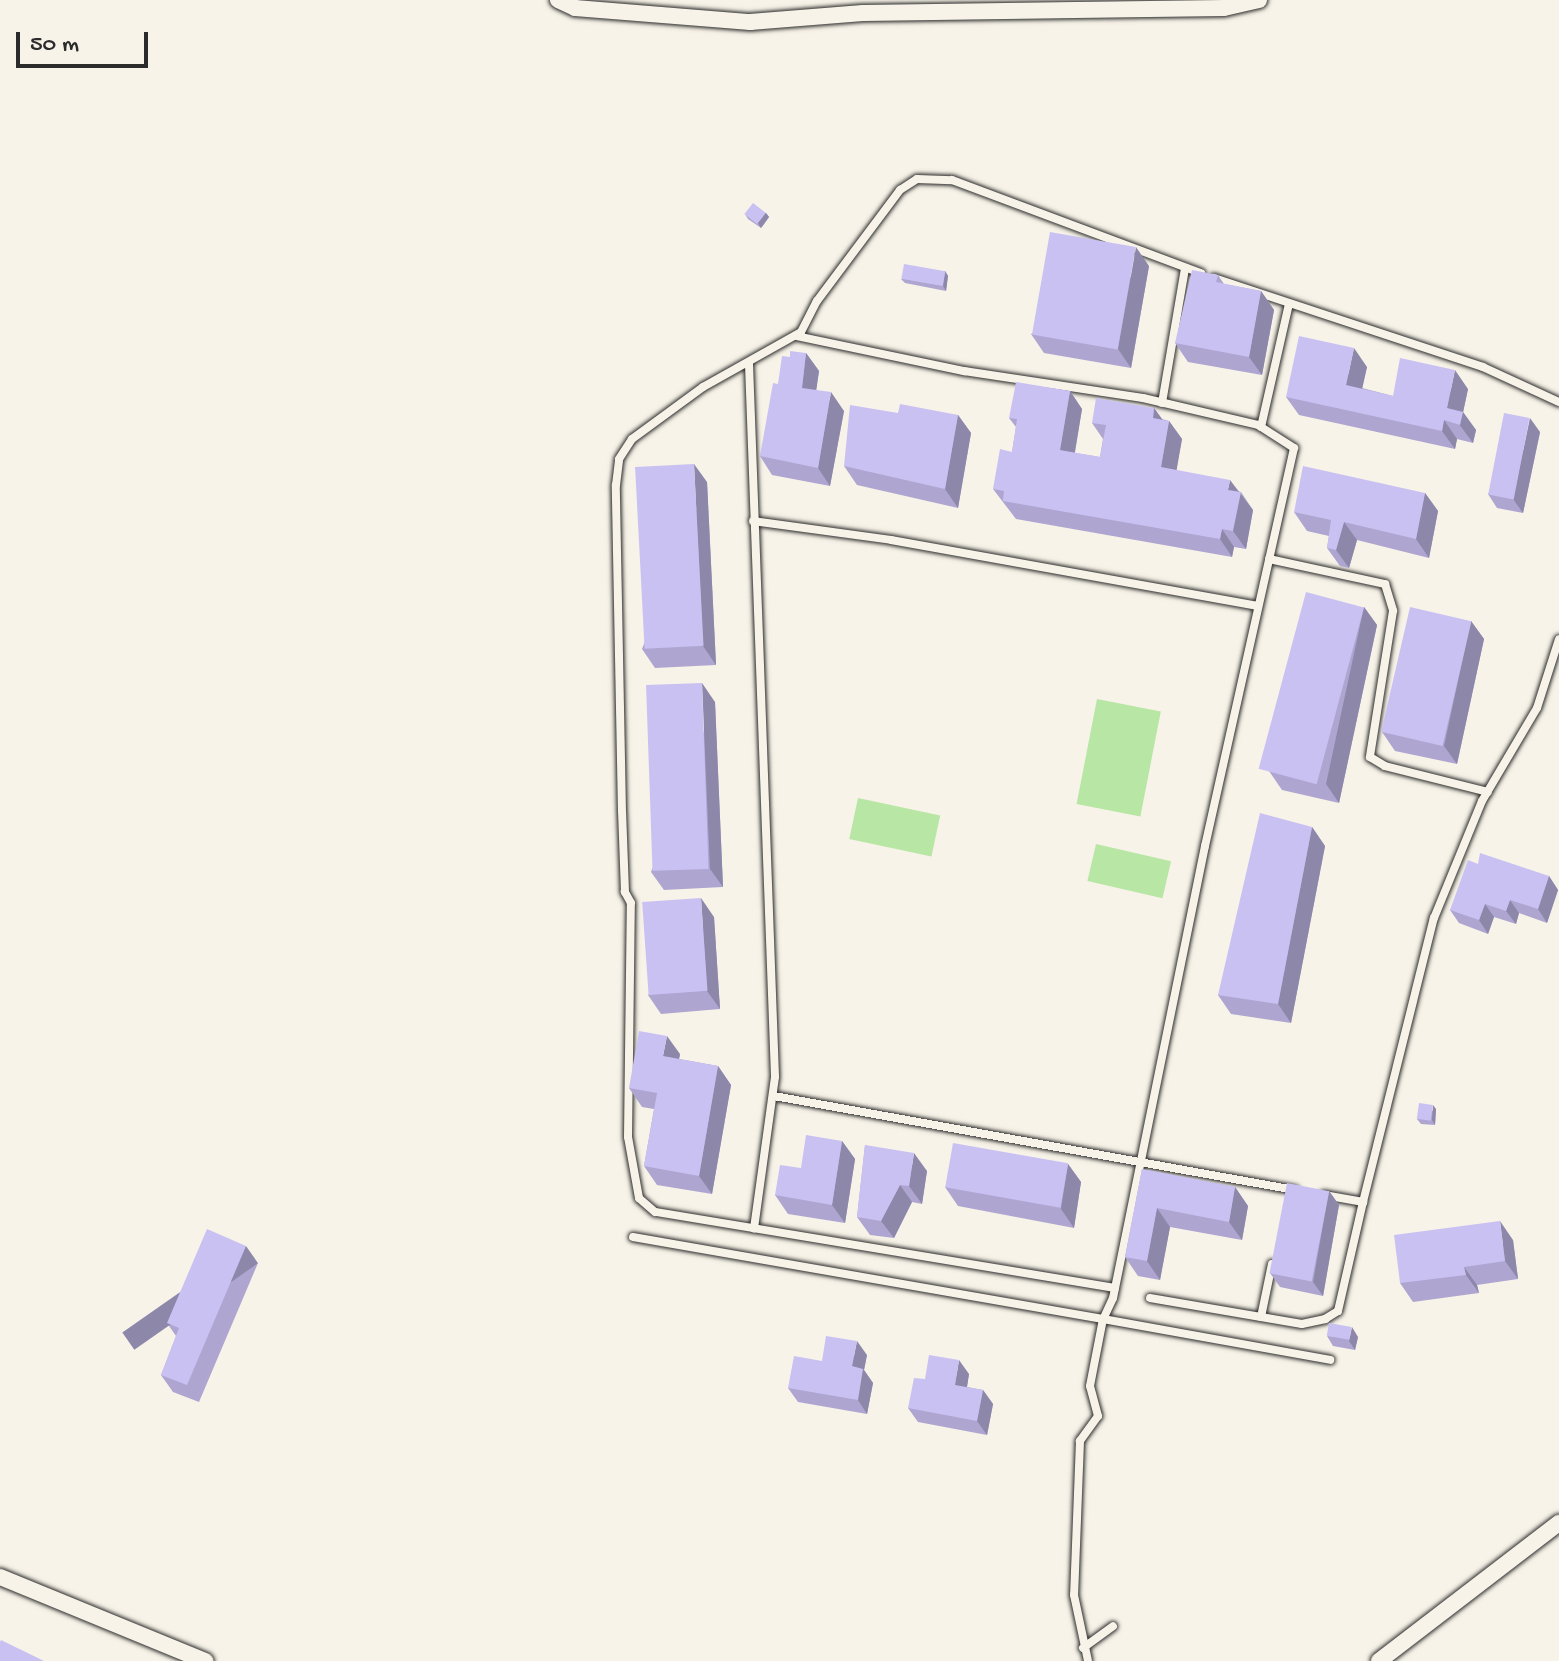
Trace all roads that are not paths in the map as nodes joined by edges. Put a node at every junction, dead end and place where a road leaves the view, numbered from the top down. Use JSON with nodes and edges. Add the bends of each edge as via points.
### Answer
{"nodes":[{"id":1,"x":558,"y":0,"type":"edge"},
{"id":2,"x":1259,"y":0,"type":"edge"},
{"id":3,"x":1185,"y":268,"type":"junction"},
{"id":4,"x":1289,"y":304,"type":"junction"},
{"id":5,"x":795,"y":336,"type":"junction"},
{"id":6,"x":749,"y":364,"type":"junction"},
{"id":7,"x":1559,"y":402,"type":"edge"},
{"id":8,"x":1162,"y":403,"type":"junction"},
{"id":9,"x":1261,"y":427,"type":"junction"},
{"id":10,"x":753,"y":521,"type":"junction"},
{"id":11,"x":1269,"y":559,"type":"junction"},
{"id":12,"x":1258,"y":606,"type":"junction"},
{"id":13,"x":1559,"y":639,"type":"edge"},
{"id":14,"x":1488,"y":792,"type":"junction"},
{"id":15,"x":774,"y":1096,"type":"junction"},
{"id":16,"x":1141,"y":1163,"type":"junction"},
{"id":17,"x":1288,"y":1189,"type":"junction"},
{"id":18,"x":1303,"y":1191,"type":"edge"},
{"id":19,"x":1318,"y":1194,"type":"edge"},
{"id":20,"x":1363,"y":1202,"type":"junction"},
{"id":21,"x":1285,"y":1203,"type":"edge"},
{"id":22,"x":754,"y":1229,"type":"junction"},
{"id":23,"x":633,"y":1237,"type":"dead end"},
{"id":24,"x":1276,"y":1246,"type":"edge"},
{"id":25,"x":1115,"y":1288,"type":"junction"},
{"id":26,"x":1150,"y":1298,"type":"dead end"},
{"id":27,"x":1261,"y":1317,"type":"junction"},
{"id":28,"x":1103,"y":1319,"type":"junction"},
{"id":29,"x":1330,"y":1360,"type":"dead end"},
{"id":30,"x":1559,"y":1523,"type":"edge"},
{"id":31,"x":0,"y":1577,"type":"edge"},
{"id":32,"x":1113,"y":1626,"type":"dead end"},
{"id":33,"x":1083,"y":1648,"type":"junction"},
{"id":34,"x":205,"y":1661,"type":"edge"},
{"id":35,"x":1088,"y":1661,"type":"edge"},
{"id":36,"x":1379,"y":1661,"type":"edge"}],
"edges":[{"from":1,"to":2,"type":"street","via":[[575,8],[750,22],[863,13],[1224,8]]},
{"from":3,"to":4,"type":"lane"},
{"from":3,"to":5,"type":"lane","via":[[952,180],[917,179],[900,190]]},
{"from":3,"to":8,"type":"lane"},
{"from":4,"to":7,"type":"lane","via":[[1483,367]]},
{"from":4,"to":9,"type":"lane"},
{"from":5,"to":6,"type":"lane"},
{"from":5,"to":8,"type":"lane","via":[[964,371]]},
{"from":6,"to":10,"type":"lane"},
{"from":6,"to":22,"type":"lane","via":[[703,387],[632,439],[619,459],[616,485],[622,812],[625,892],[631,903],[627,1017],[632,1173],[639,1198],[655,1212]]},
{"from":8,"to":9,"type":"lane"},
{"from":9,"to":11,"type":"lane","via":[[1294,448]]},
{"from":10,"to":12,"type":"lane","via":[[891,540]]},
{"from":10,"to":15,"type":"lane"},
{"from":11,"to":12,"type":"lane"},
{"from":11,"to":14,"type":"lane","via":[[1385,584],[1393,611],[1370,757],[1385,766]]},
{"from":12,"to":16,"type":"lane"},
{"from":13,"to":14,"type":"lane","via":[[1537,708]]},
{"from":14,"to":20,"type":"lane","via":[[1434,918]]},
{"from":15,"to":16,"type":"lane"},
{"from":15,"to":22,"type":"lane"},
{"from":16,"to":17,"type":"lane"},
{"from":16,"to":25,"type":"lane"},
{"from":17,"to":18,"type":"lane"},
{"from":17,"to":21,"type":"lane"},
{"from":19,"to":20,"type":"lane"},
{"from":20,"to":27,"type":"lane","via":[[1338,1311],[1302,1324]]},
{"from":22,"to":25,"type":"lane"},
{"from":23,"to":28,"type":"lane"},
{"from":24,"to":27,"type":"lane"},
{"from":25,"to":28,"type":"lane"},
{"from":26,"to":27,"type":"lane"},
{"from":28,"to":29,"type":"lane"},
{"from":28,"to":33,"type":"lane","via":[[1090,1386],[1098,1416],[1080,1441],[1074,1595]]},
{"from":30,"to":36,"type":"street"},
{"from":31,"to":34,"type":"street"},
{"from":32,"to":33,"type":"lane"},
{"from":33,"to":35,"type":"lane"}]}
